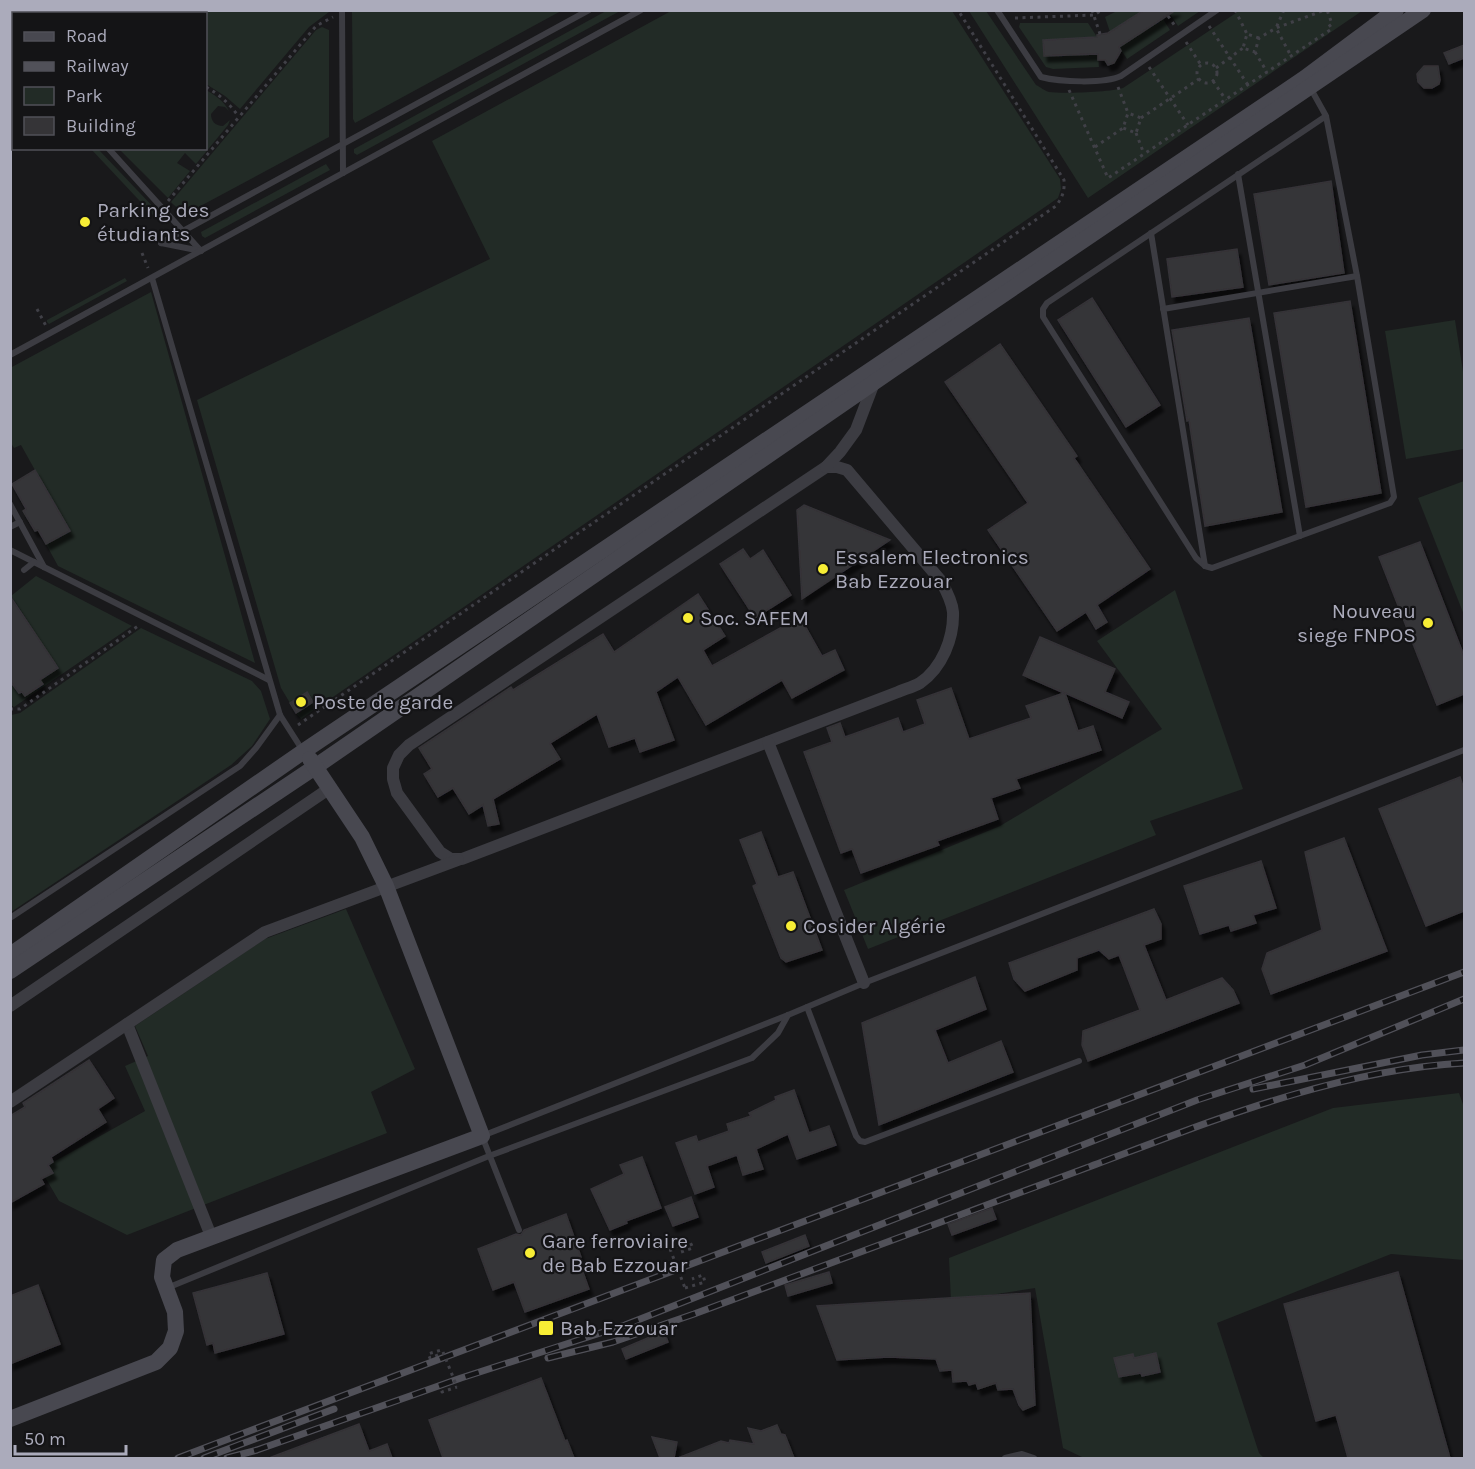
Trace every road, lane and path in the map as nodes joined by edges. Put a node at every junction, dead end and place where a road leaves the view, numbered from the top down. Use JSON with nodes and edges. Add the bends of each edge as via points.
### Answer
{"nodes":[{"id":1,"x":589,"y":10,"type":"edge"},
{"id":2,"x":641,"y":10,"type":"edge"},
{"id":3,"x":958,"y":10,"type":"edge"},
{"id":4,"x":997,"y":10,"type":"edge"},
{"id":5,"x":1102,"y":10,"type":"edge"},
{"id":6,"x":1217,"y":10,"type":"edge"},
{"id":7,"x":1235,"y":10,"type":"edge"},
{"id":8,"x":1284,"y":10,"type":"edge"},
{"id":9,"x":1326,"y":10,"type":"edge"},
{"id":10,"x":1396,"y":10,"type":"edge"},
{"id":11,"x":1424,"y":10,"type":"edge"},
{"id":12,"x":342,"y":11,"type":"edge"},
{"id":13,"x":1093,"y":13,"type":"edge"},
{"id":14,"x":1002,"y":18,"type":"junction"},
{"id":15,"x":1204,"y":19,"type":"junction"},
{"id":16,"x":1276,"y":28,"type":"junction"},
{"id":17,"x":1100,"y":34,"type":"dead end"},
{"id":18,"x":1246,"y":34,"type":"junction"},
{"id":19,"x":1181,"y":35,"type":"junction"},
{"id":20,"x":1259,"y":38,"type":"junction"},
{"id":21,"x":1243,"y":48,"type":"junction"},
{"id":22,"x":1256,"y":52,"type":"junction"},
{"id":23,"x":1291,"y":56,"type":"junction"},
{"id":24,"x":1230,"y":58,"type":"junction"},
{"id":25,"x":1145,"y":60,"type":"junction"},
{"id":26,"x":1202,"y":65,"type":"junction"},
{"id":27,"x":1216,"y":68,"type":"junction"},
{"id":28,"x":1267,"y":72,"type":"junction"},
{"id":29,"x":1115,"y":79,"type":"junction"},
{"id":30,"x":1199,"y":79,"type":"junction"},
{"id":31,"x":1065,"y":80,"type":"junction"},
{"id":32,"x":1213,"y":81,"type":"junction"},
{"id":33,"x":1308,"y":83,"type":"junction"},
{"id":34,"x":1248,"y":85,"type":"junction"},
{"id":35,"x":207,"y":88,"type":"edge"},
{"id":36,"x":1170,"y":99,"type":"junction"},
{"id":37,"x":1226,"y":99,"type":"junction"},
{"id":38,"x":1128,"y":113,"type":"junction"},
{"id":39,"x":1326,"y":116,"type":"junction"},
{"id":40,"x":239,"y":117,"type":"junction"},
{"id":41,"x":1142,"y":118,"type":"junction"},
{"id":42,"x":1188,"y":125,"type":"junction"},
{"id":43,"x":1123,"y":128,"type":"junction"},
{"id":44,"x":1136,"y":133,"type":"junction"},
{"id":45,"x":343,"y":144,"type":"junction"},
{"id":46,"x":1094,"y":147,"type":"junction"},
{"id":47,"x":110,"y":150,"type":"edge"},
{"id":48,"x":1144,"y":154,"type":"junction"},
{"id":49,"x":343,"y":173,"type":"junction"},
{"id":50,"x":1238,"y":174,"type":"junction"},
{"id":51,"x":163,"y":208,"type":"junction"},
{"id":52,"x":184,"y":231,"type":"junction"},
{"id":53,"x":1151,"y":233,"type":"junction"},
{"id":54,"x":201,"y":251,"type":"junction"},
{"id":55,"x":142,"y":253,"type":"dead end"},
{"id":56,"x":1357,"y":276,"type":"junction"},
{"id":57,"x":152,"y":278,"type":"junction"},
{"id":58,"x":1259,"y":294,"type":"junction"},
{"id":59,"x":37,"y":309,"type":"dead end"},
{"id":60,"x":1163,"y":309,"type":"junction"},
{"id":61,"x":50,"y":333,"type":"junction"},
{"id":62,"x":10,"y":355,"type":"edge"},
{"id":63,"x":883,"y":360,"type":"junction"},
{"id":64,"x":874,"y":382,"type":"junction"},
{"id":65,"x":826,"y":466,"type":"junction"},
{"id":66,"x":10,"y":504,"type":"edge"},
{"id":67,"x":20,"y":522,"type":"junction"},
{"id":68,"x":10,"y":527,"type":"edge"},
{"id":69,"x":1300,"y":536,"type":"junction"},
{"id":70,"x":10,"y":550,"type":"edge"},
{"id":71,"x":34,"y":562,"type":"junction"},
{"id":72,"x":1205,"y":566,"type":"junction"},
{"id":73,"x":44,"y":568,"type":"junction"},
{"id":74,"x":24,"y":570,"type":"dead end"},
{"id":75,"x":148,"y":619,"type":"junction"},
{"id":76,"x":269,"y":680,"type":"junction"},
{"id":77,"x":10,"y":709,"type":"edge"},
{"id":78,"x":280,"y":716,"type":"junction"},
{"id":79,"x":289,"y":731,"type":"junction"},
{"id":80,"x":768,"y":742,"type":"junction"},
{"id":81,"x":1464,"y":750,"type":"edge"},
{"id":82,"x":304,"y":752,"type":"junction"},
{"id":83,"x":315,"y":767,"type":"junction"},
{"id":84,"x":330,"y":788,"type":"junction"},
{"id":85,"x":462,"y":859,"type":"junction"},
{"id":86,"x":386,"y":886,"type":"junction"},
{"id":87,"x":10,"y":918,"type":"edge"},
{"id":88,"x":10,"y":954,"type":"edge"},
{"id":89,"x":10,"y":971,"type":"edge"},
{"id":90,"x":864,"y":983,"type":"junction"},
{"id":91,"x":10,"y":1006,"type":"edge"},
{"id":92,"x":807,"y":1007,"type":"junction"},
{"id":93,"x":788,"y":1015,"type":"junction"},
{"id":94,"x":127,"y":1024,"type":"junction"},
{"id":95,"x":1079,"y":1061,"type":"dead end"},
{"id":96,"x":10,"y":1102,"type":"edge"},
{"id":97,"x":482,"y":1136,"type":"junction"},
{"id":98,"x":489,"y":1156,"type":"junction"},
{"id":99,"x":519,"y":1230,"type":"dead end"},
{"id":100,"x":211,"y":1236,"type":"junction"},
{"id":101,"x":678,"y":1253,"type":"dead end"},
{"id":102,"x":692,"y":1279,"type":"dead end"},
{"id":103,"x":167,"y":1289,"type":"junction"},
{"id":104,"x":438,"y":1355,"type":"dead end"},
{"id":105,"x":450,"y":1383,"type":"dead end"},
{"id":106,"x":10,"y":1419,"type":"edge"},
{"id":107,"x":1005,"y":1458,"type":"edge"},
{"id":108,"x":1034,"y":1458,"type":"edge"}],
"edges":[{"from":1,"to":45,"type":"lane"},
{"from":2,"to":49,"type":"lane"},
{"from":3,"to":79,"type":"path","via":[[1064,180],[1056,206]]},
{"from":4,"to":14,"type":"lane"},
{"from":5,"to":13,"type":"path"},
{"from":6,"to":15,"type":"lane"},
{"from":7,"to":18,"type":"path"},
{"from":8,"to":16,"type":"path"},
{"from":9,"to":16,"type":"path"},
{"from":9,"to":23,"type":"path","via":[[1332,24],[1330,30]]},
{"from":10,"to":33,"type":"main road"},
{"from":11,"to":33,"type":"main road"},
{"from":12,"to":40,"type":"path","via":[[316,26]]},
{"from":12,"to":45,"type":"lane"},
{"from":13,"to":14,"type":"path"},
{"from":13,"to":17,"type":"path"},
{"from":14,"to":31,"type":"lane","via":[[1041,77]]},
{"from":15,"to":19,"type":"lane"},
{"from":15,"to":24,"type":"path"},
{"from":16,"to":20,"type":"path"},
{"from":16,"to":23,"type":"path"},
{"from":18,"to":20,"type":"path"},
{"from":18,"to":21,"type":"path"},
{"from":19,"to":25,"type":"lane"},
{"from":19,"to":26,"type":"path"},
{"from":20,"to":22,"type":"path"},
{"from":21,"to":22,"type":"path"},
{"from":21,"to":24,"type":"path"},
{"from":22,"to":28,"type":"path"},
{"from":23,"to":28,"type":"path"},
{"from":24,"to":27,"type":"path"},
{"from":24,"to":34,"type":"path"},
{"from":25,"to":29,"type":"lane"},
{"from":25,"to":36,"type":"path"},
{"from":26,"to":27,"type":"path","via":[[1209,63]]},
{"from":26,"to":30,"type":"path","via":[[1197,72]]},
{"from":27,"to":32,"type":"path"},
{"from":28,"to":34,"type":"path"},
{"from":29,"to":31,"type":"lane"},
{"from":29,"to":38,"type":"path"},
{"from":30,"to":32,"type":"path"},
{"from":30,"to":36,"type":"path"},
{"from":31,"to":46,"type":"path"},
{"from":32,"to":37,"type":"path"},
{"from":33,"to":39,"type":"lane"},
{"from":33,"to":63,"type":"main road"},
{"from":33,"to":64,"type":"main road"},
{"from":34,"to":37,"type":"path"},
{"from":35,"to":40,"type":"path","via":[[219,94]]},
{"from":36,"to":41,"type":"path"},
{"from":36,"to":42,"type":"path"},
{"from":37,"to":42,"type":"path"},
{"from":38,"to":41,"type":"path"},
{"from":38,"to":43,"type":"path"},
{"from":39,"to":50,"type":"lane"},
{"from":39,"to":56,"type":"lane"},
{"from":40,"to":51,"type":"path"},
{"from":41,"to":44,"type":"path"},
{"from":42,"to":48,"type":"path"},
{"from":43,"to":44,"type":"path"},
{"from":43,"to":46,"type":"path"},
{"from":44,"to":48,"type":"path"},
{"from":45,"to":49,"type":"lane"},
{"from":45,"to":52,"type":"lane"},
{"from":46,"to":48,"type":"path","via":[[1108,178]]},
{"from":47,"to":51,"type":"lane"},
{"from":49,"to":54,"type":"lane"},
{"from":50,"to":53,"type":"lane"},
{"from":50,"to":58,"type":"lane"},
{"from":51,"to":52,"type":"lane"},
{"from":52,"to":54,"type":"lane"},
{"from":52,"to":54,"type":"lane","via":[[161,243]]},
{"from":53,"to":60,"type":"lane"},
{"from":53,"to":72,"type":"lane","via":[[1047,303],[1042,317]]},
{"from":54,"to":57,"type":"lane"},
{"from":55,"to":57,"type":"path"},
{"from":56,"to":58,"type":"lane"},
{"from":56,"to":69,"type":"lane","via":[[1394,497],[1390,503]]},
{"from":57,"to":61,"type":"lane"},
{"from":57,"to":76,"type":"lane"},
{"from":58,"to":60,"type":"lane"},
{"from":58,"to":69,"type":"lane"},
{"from":59,"to":61,"type":"path"},
{"from":60,"to":72,"type":"lane"},
{"from":61,"to":62,"type":"lane"},
{"from":63,"to":64,"type":"street"},
{"from":63,"to":82,"type":"main road"},
{"from":64,"to":65,"type":"street","via":[[856,430]]},
{"from":64,"to":83,"type":"main road"},
{"from":65,"to":80,"type":"street","via":[[847,470],[941,580],[953,611],[951,631],[945,653],[920,683]]},
{"from":65,"to":85,"type":"street","via":[[399,755],[393,768],[396,793],[440,852],[451,860]]},
{"from":66,"to":67,"type":"lane"},
{"from":67,"to":68,"type":"lane"},
{"from":67,"to":73,"type":"lane"},
{"from":69,"to":72,"type":"lane","via":[[1212,568]]},
{"from":70,"to":71,"type":"lane"},
{"from":71,"to":73,"type":"lane"},
{"from":71,"to":74,"type":"lane"},
{"from":73,"to":75,"type":"lane"},
{"from":75,"to":76,"type":"lane"},
{"from":75,"to":77,"type":"path","via":[[20,709]]},
{"from":76,"to":78,"type":"lane"},
{"from":78,"to":79,"type":"lane"},
{"from":78,"to":87,"type":"lane","via":[[240,765]]},
{"from":79,"to":82,"type":"lane"},
{"from":80,"to":85,"type":"street"},
{"from":80,"to":90,"type":"street"},
{"from":81,"to":90,"type":"lane"},
{"from":82,"to":83,"type":"main road"},
{"from":82,"to":88,"type":"main road"},
{"from":83,"to":84,"type":"main road"},
{"from":83,"to":89,"type":"main road"},
{"from":84,"to":86,"type":"main road","via":[[362,837]]},
{"from":84,"to":91,"type":"street"},
{"from":85,"to":86,"type":"street"},
{"from":86,"to":94,"type":"street","via":[[265,932]]},
{"from":86,"to":97,"type":"main road"},
{"from":90,"to":92,"type":"lane"},
{"from":92,"to":93,"type":"lane"},
{"from":92,"to":95,"type":"lane","via":[[856,1136],[865,1142]]},
{"from":93,"to":97,"type":"lane"},
{"from":93,"to":98,"type":"lane","via":[[778,1033],[752,1058]]},
{"from":94,"to":96,"type":"street"},
{"from":94,"to":100,"type":"street"},
{"from":97,"to":98,"type":"lane"},
{"from":97,"to":100,"type":"main road"},
{"from":98,"to":99,"type":"lane"},
{"from":98,"to":103,"type":"lane"},
{"from":100,"to":103,"type":"main road","via":[[164,1260],[162,1277]]},
{"from":101,"to":102,"type":"path","bridge":true,"via":[[693,1248],[690,1242],[670,1250],[685,1288],[705,1282],[703,1275]]},
{"from":103,"to":106,"type":"main road","via":[[175,1312],[176,1331],[170,1348],[156,1362]]},
{"from":104,"to":105,"type":"path","bridge":true,"via":[[430,1358],[428,1354],[443,1352],[457,1387],[442,1392],[440,1387]]},
{"from":107,"to":108,"type":"lane","via":[[1022,1454]]}]}
